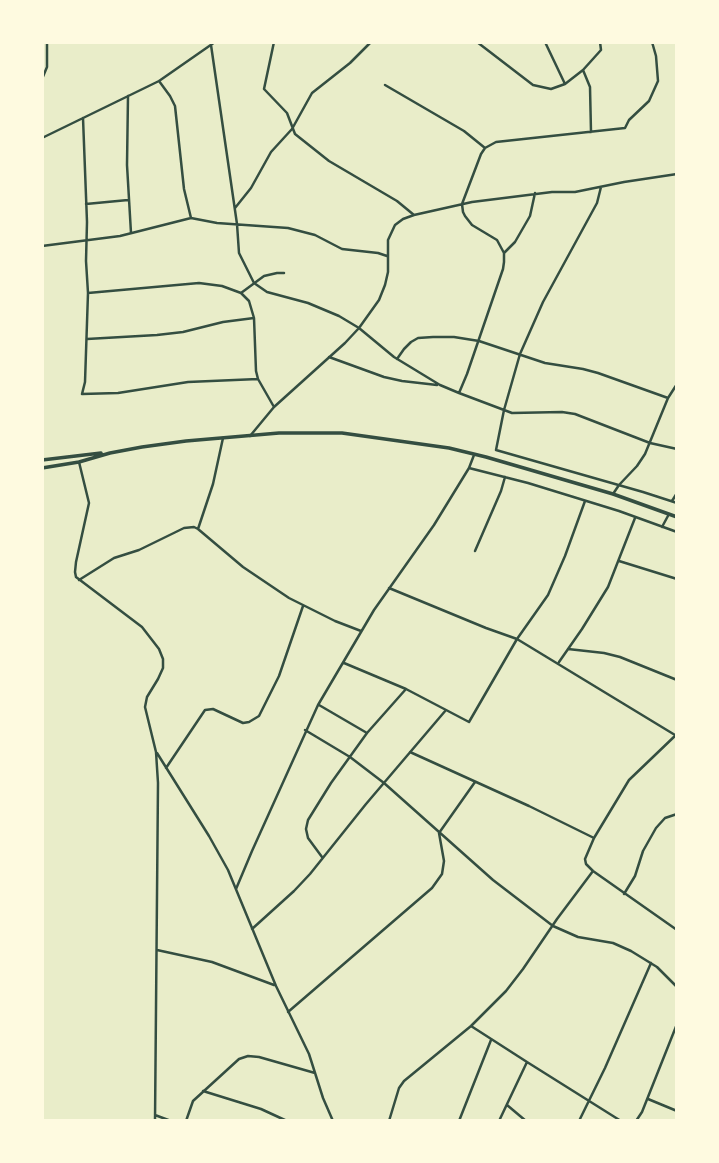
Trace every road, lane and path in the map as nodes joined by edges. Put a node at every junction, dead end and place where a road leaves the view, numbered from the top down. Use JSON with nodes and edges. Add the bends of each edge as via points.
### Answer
{"nodes":[{"id":1,"x":47,"y":42,"type":"edge"},
{"id":2,"x":215,"y":42,"type":"edge"},
{"id":3,"x":274,"y":42,"type":"edge"},
{"id":4,"x":371,"y":42,"type":"edge"},
{"id":5,"x":477,"y":42,"type":"edge"},
{"id":6,"x":545,"y":42,"type":"edge"},
{"id":7,"x":600,"y":42,"type":"edge"},
{"id":8,"x":652,"y":42,"type":"edge"},
{"id":9,"x":211,"y":45,"type":"junction"},
{"id":10,"x":583,"y":70,"type":"junction"},
{"id":11,"x":42,"y":79,"type":"edge"},
{"id":12,"x":159,"y":81,"type":"junction"},
{"id":13,"x":565,"y":84,"type":"junction"},
{"id":14,"x":385,"y":85,"type":"dead end"},
{"id":15,"x":128,"y":96,"type":"junction"},
{"id":16,"x":83,"y":118,"type":"junction"},
{"id":17,"x":292,"y":129,"type":"junction"},
{"id":18,"x":591,"y":132,"type":"junction"},
{"id":19,"x":42,"y":138,"type":"edge"},
{"id":20,"x":485,"y":148,"type":"junction"},
{"id":21,"x":677,"y":174,"type":"edge"},
{"id":22,"x":601,"y":187,"type":"junction"},
{"id":23,"x":535,"y":193,"type":"junction"},
{"id":24,"x":128,"y":200,"type":"junction"},
{"id":25,"x":86,"y":204,"type":"junction"},
{"id":26,"x":462,"y":204,"type":"junction"},
{"id":27,"x":234,"y":209,"type":"junction"},
{"id":28,"x":414,"y":215,"type":"junction"},
{"id":29,"x":191,"y":218,"type":"junction"},
{"id":30,"x":237,"y":224,"type":"junction"},
{"id":31,"x":131,"y":233,"type":"junction"},
{"id":32,"x":88,"y":240,"type":"junction"},
{"id":33,"x":42,"y":246,"type":"edge"},
{"id":34,"x":504,"y":253,"type":"junction"},
{"id":35,"x":387,"y":256,"type":"junction"},
{"id":36,"x":284,"y":273,"type":"dead end"},
{"id":37,"x":254,"y":283,"type":"junction"},
{"id":38,"x":88,"y":293,"type":"junction"},
{"id":39,"x":241,"y":293,"type":"junction"},
{"id":40,"x":254,"y":318,"type":"junction"},
{"id":41,"x":359,"y":328,"type":"junction"},
{"id":42,"x":87,"y":339,"type":"junction"},
{"id":43,"x":479,"y":341,"type":"junction"},
{"id":44,"x":520,"y":354,"type":"junction"},
{"id":45,"x":329,"y":357,"type":"junction"},
{"id":46,"x":397,"y":359,"type":"junction"},
{"id":47,"x":258,"y":379,"type":"junction"},
{"id":48,"x":677,"y":383,"type":"edge"},
{"id":49,"x":440,"y":385,"type":"junction"},
{"id":50,"x":459,"y":393,"type":"junction"},
{"id":51,"x":668,"y":398,"type":"junction"},
{"id":52,"x":274,"y":407,"type":"junction"},
{"id":53,"x":504,"y":410,"type":"junction"},
{"id":54,"x":250,"y":436,"type":"junction"},
{"id":55,"x":223,"y":437,"type":"junction"},
{"id":56,"x":650,"y":443,"type":"junction"},
{"id":57,"x":677,"y":449,"type":"edge"},
{"id":58,"x":110,"y":453,"type":"junction"},
{"id":59,"x":474,"y":454,"type":"junction"},
{"id":60,"x":42,"y":460,"type":"edge"},
{"id":61,"x":79,"y":462,"type":"junction"},
{"id":62,"x":42,"y":468,"type":"edge"},
{"id":63,"x":468,"y":468,"type":"junction"},
{"id":64,"x":505,"y":477,"type":"junction"},
{"id":65,"x":619,"y":485,"type":"junction"},
{"id":66,"x":677,"y":493,"type":"edge"},
{"id":67,"x":613,"y":494,"type":"junction"},
{"id":68,"x":671,"y":501,"type":"junction"},
{"id":69,"x":584,"y":502,"type":"junction"},
{"id":70,"x":677,"y":503,"type":"edge"},
{"id":71,"x":669,"y":514,"type":"junction"},
{"id":72,"x":677,"y":517,"type":"edge"},
{"id":73,"x":635,"y":518,"type":"junction"},
{"id":74,"x":662,"y":527,"type":"junction"},
{"id":75,"x":198,"y":529,"type":"junction"},
{"id":76,"x":677,"y":532,"type":"edge"},
{"id":77,"x":475,"y":551,"type":"dead end"},
{"id":78,"x":619,"y":561,"type":"junction"},
{"id":79,"x":677,"y":579,"type":"edge"},
{"id":80,"x":79,"y":580,"type":"junction"},
{"id":81,"x":389,"y":588,"type":"junction"},
{"id":82,"x":303,"y":606,"type":"junction"},
{"id":83,"x":361,"y":631,"type":"junction"},
{"id":84,"x":517,"y":639,"type":"junction"},
{"id":85,"x":568,"y":649,"type":"junction"},
{"id":86,"x":343,"y":663,"type":"junction"},
{"id":87,"x":558,"y":664,"type":"junction"},
{"id":88,"x":677,"y":680,"type":"edge"},
{"id":89,"x":406,"y":688,"type":"junction"},
{"id":90,"x":318,"y":705,"type":"junction"},
{"id":91,"x":446,"y":710,"type":"junction"},
{"id":92,"x":305,"y":730,"type":"junction"},
{"id":93,"x":367,"y":733,"type":"junction"},
{"id":94,"x":676,"y":734,"type":"edge"},
{"id":95,"x":156,"y":752,"type":"junction"},
{"id":96,"x":410,"y":752,"type":"junction"},
{"id":97,"x":350,"y":757,"type":"junction"},
{"id":98,"x":166,"y":768,"type":"junction"},
{"id":99,"x":475,"y":782,"type":"junction"},
{"id":100,"x":384,"y":783,"type":"junction"},
{"id":101,"x":677,"y":814,"type":"edge"},
{"id":102,"x":439,"y":833,"type":"junction"},
{"id":103,"x":594,"y":838,"type":"junction"},
{"id":104,"x":323,"y":858,"type":"junction"},
{"id":105,"x":593,"y":871,"type":"junction"},
{"id":106,"x":236,"y":889,"type":"junction"},
{"id":107,"x":624,"y":894,"type":"junction"},
{"id":108,"x":552,"y":926,"type":"junction"},
{"id":109,"x":252,"y":929,"type":"junction"},
{"id":110,"x":677,"y":930,"type":"edge"},
{"id":111,"x":157,"y":950,"type":"junction"},
{"id":112,"x":651,"y":963,"type":"junction"},
{"id":113,"x":276,"y":986,"type":"junction"},
{"id":114,"x":677,"y":987,"type":"edge"},
{"id":115,"x":288,"y":1012,"type":"junction"},
{"id":116,"x":677,"y":1024,"type":"edge"},
{"id":117,"x":471,"y":1026,"type":"junction"},
{"id":118,"x":491,"y":1040,"type":"junction"},
{"id":119,"x":527,"y":1062,"type":"junction"},
{"id":120,"x":315,"y":1073,"type":"junction"},
{"id":121,"x":203,"y":1091,"type":"junction"},
{"id":122,"x":647,"y":1099,"type":"junction"},
{"id":123,"x":589,"y":1100,"type":"junction"},
{"id":124,"x":506,"y":1105,"type":"junction"},
{"id":125,"x":677,"y":1111,"type":"edge"},
{"id":126,"x":155,"y":1115,"type":"junction"},
{"id":127,"x":155,"y":1121,"type":"edge"},
{"id":128,"x":171,"y":1121,"type":"edge"},
{"id":129,"x":186,"y":1121,"type":"edge"},
{"id":130,"x":287,"y":1121,"type":"edge"},
{"id":131,"x":332,"y":1121,"type":"edge"},
{"id":132,"x":389,"y":1121,"type":"edge"},
{"id":133,"x":459,"y":1121,"type":"edge"},
{"id":134,"x":499,"y":1121,"type":"edge"},
{"id":135,"x":526,"y":1121,"type":"edge"},
{"id":136,"x":579,"y":1121,"type":"edge"},
{"id":137,"x":621,"y":1121,"type":"edge"},
{"id":138,"x":636,"y":1121,"type":"edge"}],
"edges":[{"from":1,"to":11,"type":"street"},
{"from":2,"to":9,"type":"street"},
{"from":3,"to":17,"type":"street","via":[[264,89],[287,113]]},
{"from":4,"to":17,"type":"street","via":[[312,93]]},
{"from":5,"to":13,"type":"street","via":[[533,85],[551,89]]},
{"from":6,"to":13,"type":"street"},
{"from":7,"to":10,"type":"street","via":[[601,50]]},
{"from":8,"to":18,"type":"street","via":[[658,81],[649,101],[625,128]]},
{"from":9,"to":12,"type":"street"},
{"from":9,"to":27,"type":"street"},
{"from":10,"to":13,"type":"street"},
{"from":10,"to":18,"type":"street","via":[[590,88]]},
{"from":12,"to":15,"type":"street"},
{"from":12,"to":29,"type":"street","via":[[175,106]]},
{"from":14,"to":20,"type":"street"},
{"from":15,"to":16,"type":"street"},
{"from":15,"to":24,"type":"street"},
{"from":16,"to":19,"type":"street"},
{"from":16,"to":25,"type":"street"},
{"from":17,"to":27,"type":"street","via":[[271,152]]},
{"from":17,"to":28,"type":"street","via":[[329,161]]},
{"from":18,"to":20,"type":"street","via":[[496,142]]},
{"from":20,"to":26,"type":"street"},
{"from":21,"to":22,"type":"street"},
{"from":22,"to":23,"type":"street"},
{"from":22,"to":44,"type":"street"},
{"from":23,"to":26,"type":"street"},
{"from":23,"to":34,"type":"street","via":[[527,222]]},
{"from":24,"to":25,"type":"street"},
{"from":24,"to":31,"type":"street"},
{"from":25,"to":32,"type":"street"},
{"from":26,"to":28,"type":"street"},
{"from":26,"to":34,"type":"street","via":[[468,221],[497,240]]},
{"from":27,"to":30,"type":"street"},
{"from":28,"to":35,"type":"street","via":[[391,231]]},
{"from":29,"to":30,"type":"street"},
{"from":29,"to":31,"type":"street"},
{"from":30,"to":35,"type":"street","via":[[288,228],[342,249]]},
{"from":30,"to":37,"type":"street","via":[[239,253]]},
{"from":31,"to":32,"type":"street"},
{"from":32,"to":33,"type":"street"},
{"from":32,"to":38,"type":"street"},
{"from":34,"to":43,"type":"street","via":[[503,270]]},
{"from":35,"to":41,"type":"street","via":[[385,285]]},
{"from":36,"to":37,"type":"street"},
{"from":37,"to":39,"type":"street"},
{"from":37,"to":41,"type":"street","via":[[273,294],[328,310]]},
{"from":38,"to":39,"type":"street","via":[[199,283]]},
{"from":38,"to":42,"type":"street"},
{"from":39,"to":40,"type":"street"},
{"from":40,"to":42,"type":"street","via":[[183,332]]},
{"from":40,"to":47,"type":"street"},
{"from":41,"to":45,"type":"street"},
{"from":41,"to":46,"type":"street"},
{"from":42,"to":47,"type":"street","via":[[82,394]]},
{"from":43,"to":44,"type":"street"},
{"from":43,"to":46,"type":"street","via":[[418,338]]},
{"from":43,"to":50,"type":"street"},
{"from":44,"to":51,"type":"street","via":[[598,373]]},
{"from":44,"to":53,"type":"street"},
{"from":45,"to":49,"type":"street","via":[[384,377]]},
{"from":45,"to":52,"type":"street"},
{"from":46,"to":49,"type":"street"},
{"from":47,"to":52,"type":"street"},
{"from":48,"to":51,"type":"street"},
{"from":49,"to":50,"type":"street"},
{"from":50,"to":53,"type":"street"},
{"from":51,"to":56,"type":"street"},
{"from":52,"to":54,"type":"street"},
{"from":53,"to":56,"type":"street","via":[[575,414]]},
{"from":53,"to":65,"type":"street","via":[[496,450]]},
{"from":54,"to":55,"type":"main road"},
{"from":54,"to":59,"type":"main road","via":[[342,433]]},
{"from":55,"to":58,"type":"main road"},
{"from":55,"to":75,"type":"street"},
{"from":56,"to":57,"type":"street"},
{"from":56,"to":65,"type":"street"},
{"from":58,"to":60,"type":"main road"},
{"from":58,"to":61,"type":"main road"},
{"from":59,"to":63,"type":"street"},
{"from":59,"to":67,"type":"main road"},
{"from":61,"to":62,"type":"main road"},
{"from":61,"to":80,"type":"street","via":[[89,503],[75,570]]},
{"from":63,"to":64,"type":"street"},
{"from":63,"to":81,"type":"street","via":[[435,525]]},
{"from":64,"to":69,"type":"street"},
{"from":64,"to":77,"type":"street"},
{"from":65,"to":67,"type":"street"},
{"from":65,"to":68,"type":"street"},
{"from":66,"to":68,"type":"street"},
{"from":67,"to":71,"type":"main road"},
{"from":68,"to":70,"type":"street"},
{"from":69,"to":73,"type":"street"},
{"from":69,"to":84,"type":"street","via":[[548,596]]},
{"from":71,"to":72,"type":"main road"},
{"from":71,"to":74,"type":"street"},
{"from":73,"to":74,"type":"street"},
{"from":73,"to":78,"type":"street"},
{"from":74,"to":76,"type":"street"},
{"from":75,"to":80,"type":"street","via":[[184,528],[114,558]]},
{"from":75,"to":82,"type":"street","via":[[243,568]]},
{"from":78,"to":79,"type":"street"},
{"from":78,"to":85,"type":"street","via":[[608,587]]},
{"from":80,"to":95,"type":"street","via":[[142,627],[159,649],[163,668],[145,707]]},
{"from":81,"to":83,"type":"street"},
{"from":81,"to":84,"type":"street"},
{"from":82,"to":83,"type":"street"},
{"from":82,"to":98,"type":"street","via":[[279,676],[259,716],[243,723],[214,709],[205,710]]},
{"from":83,"to":86,"type":"street"},
{"from":84,"to":87,"type":"street"},
{"from":84,"to":91,"type":"street","via":[[469,722]]},
{"from":85,"to":87,"type":"street"},
{"from":85,"to":88,"type":"street","via":[[620,657]]},
{"from":86,"to":89,"type":"street"},
{"from":86,"to":90,"type":"street"},
{"from":87,"to":94,"type":"street"},
{"from":89,"to":91,"type":"street"},
{"from":89,"to":93,"type":"street"},
{"from":90,"to":92,"type":"street"},
{"from":90,"to":93,"type":"street"},
{"from":91,"to":96,"type":"street"},
{"from":92,"to":97,"type":"street"},
{"from":92,"to":106,"type":"street"},
{"from":93,"to":97,"type":"street"},
{"from":94,"to":103,"type":"street","via":[[629,780]]},
{"from":95,"to":98,"type":"street"},
{"from":95,"to":111,"type":"street"},
{"from":96,"to":99,"type":"street"},
{"from":96,"to":100,"type":"street"},
{"from":97,"to":100,"type":"street"},
{"from":97,"to":104,"type":"street","via":[[308,820],[308,838]]},
{"from":98,"to":106,"type":"street"},
{"from":99,"to":102,"type":"street"},
{"from":99,"to":103,"type":"street"},
{"from":100,"to":102,"type":"street"},
{"from":100,"to":104,"type":"street"},
{"from":101,"to":107,"type":"street","via":[[656,828]]},
{"from":102,"to":108,"type":"street"},
{"from":102,"to":115,"type":"street","via":[[444,861],[432,888]]},
{"from":103,"to":105,"type":"street","via":[[585,859]]},
{"from":104,"to":109,"type":"street"},
{"from":105,"to":107,"type":"street"},
{"from":105,"to":108,"type":"street"},
{"from":106,"to":109,"type":"street"},
{"from":107,"to":110,"type":"street"},
{"from":108,"to":112,"type":"street","via":[[578,937],[613,943]]},
{"from":108,"to":117,"type":"street","via":[[506,991]]},
{"from":109,"to":113,"type":"street"},
{"from":111,"to":113,"type":"street","via":[[212,962]]},
{"from":111,"to":126,"type":"street"},
{"from":112,"to":114,"type":"street"},
{"from":112,"to":123,"type":"street"},
{"from":113,"to":115,"type":"street"},
{"from":115,"to":120,"type":"street"},
{"from":116,"to":122,"type":"street"},
{"from":117,"to":118,"type":"street"},
{"from":117,"to":132,"type":"street","via":[[404,1081]]},
{"from":118,"to":119,"type":"street"},
{"from":118,"to":133,"type":"street"},
{"from":119,"to":123,"type":"street"},
{"from":119,"to":124,"type":"street"},
{"from":120,"to":121,"type":"street","via":[[248,1056]]},
{"from":120,"to":131,"type":"street"},
{"from":121,"to":129,"type":"street","via":[[193,1101]]},
{"from":121,"to":130,"type":"street"},
{"from":122,"to":125,"type":"street"},
{"from":122,"to":138,"type":"street"},
{"from":123,"to":136,"type":"street"},
{"from":123,"to":137,"type":"street"},
{"from":124,"to":134,"type":"street"},
{"from":124,"to":135,"type":"street"},
{"from":126,"to":127,"type":"street"},
{"from":126,"to":128,"type":"street"}]}
